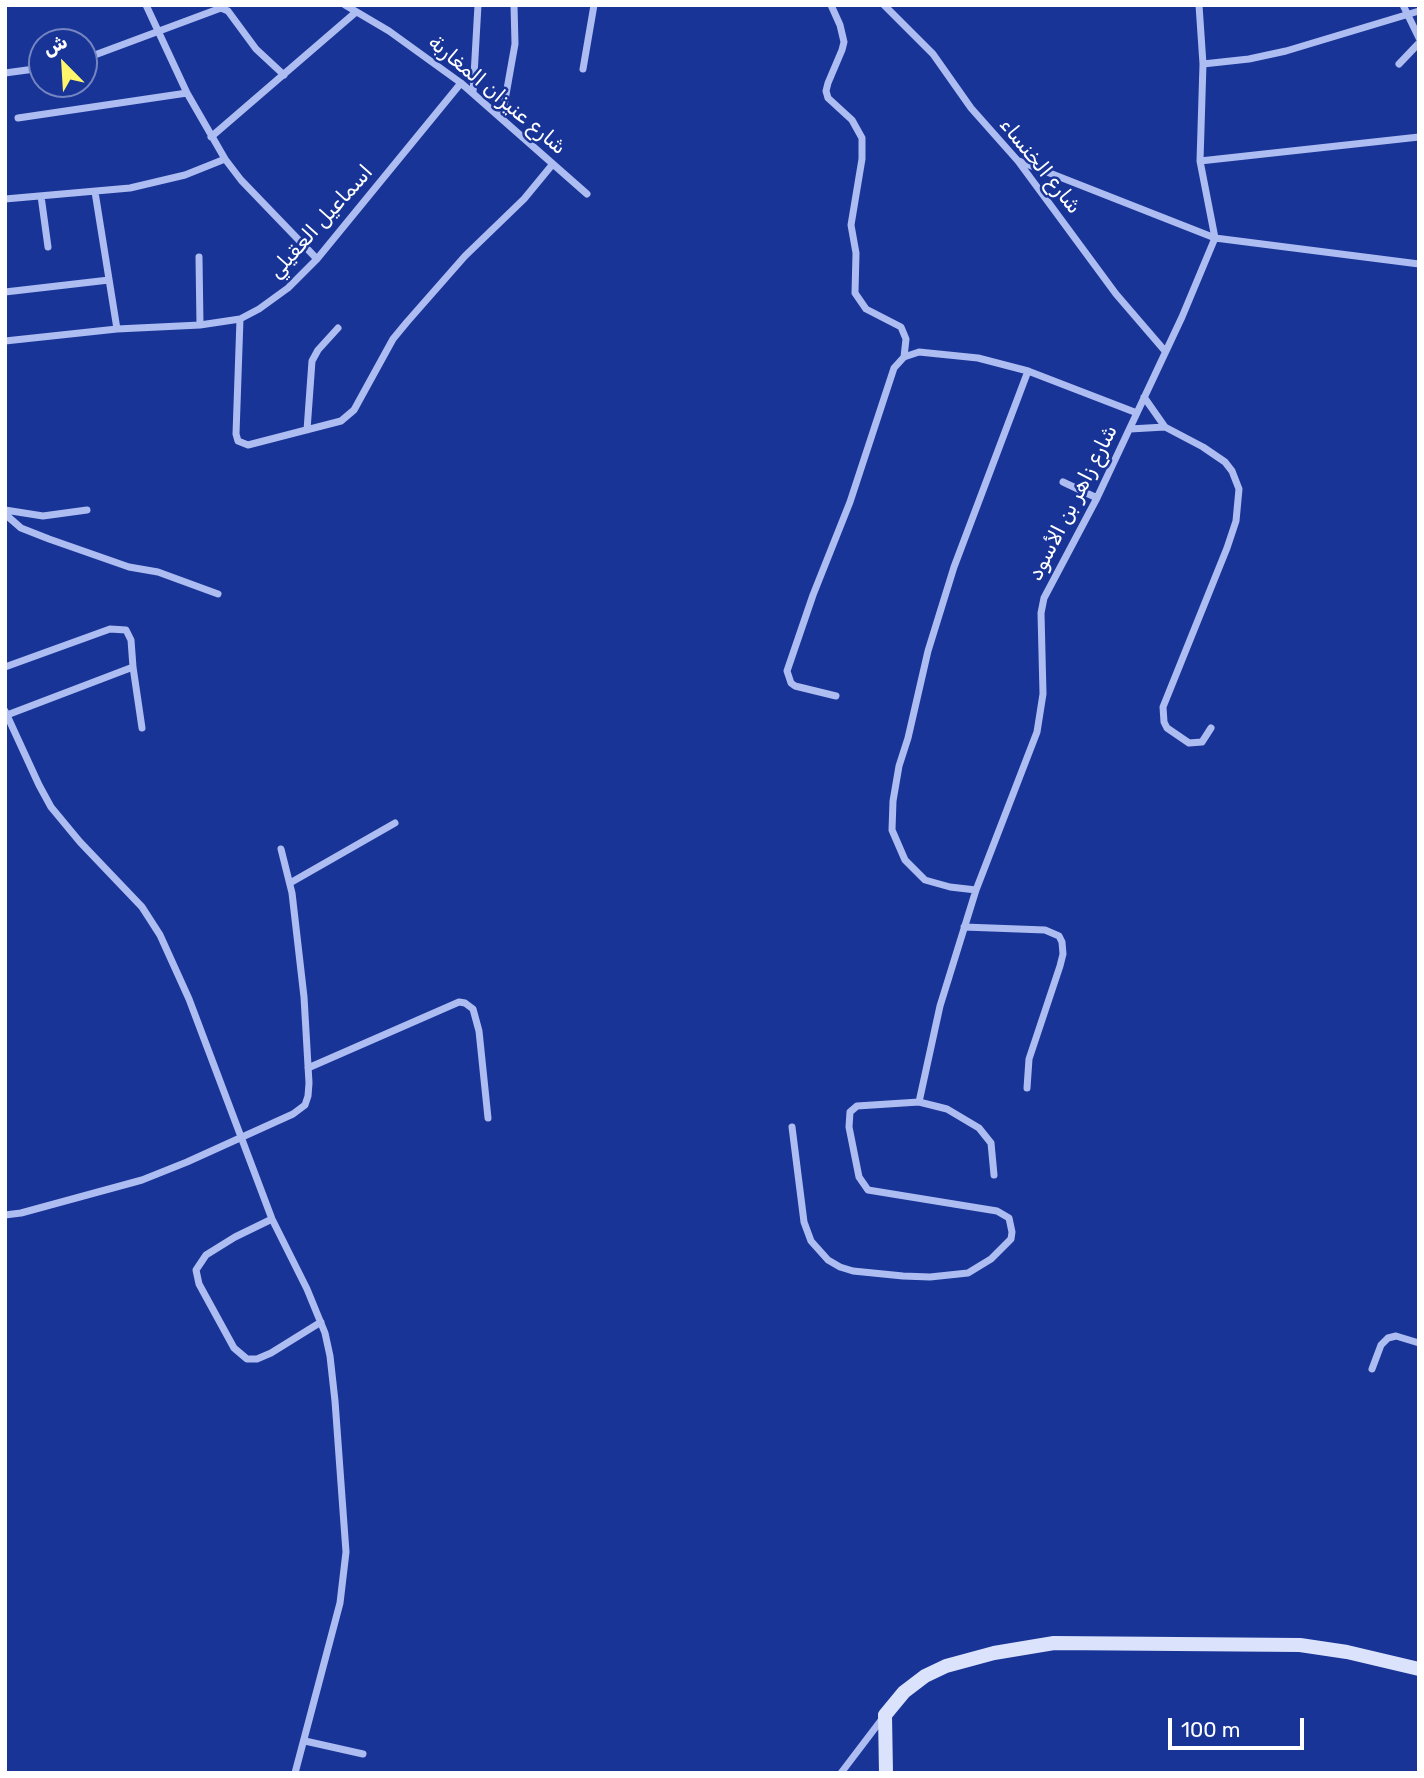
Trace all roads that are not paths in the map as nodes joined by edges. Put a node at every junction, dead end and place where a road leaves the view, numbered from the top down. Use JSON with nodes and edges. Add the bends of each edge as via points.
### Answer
{"nodes":[{"id":1,"x":146,"y":5,"type":"edge"},
{"id":2,"x":345,"y":5,"type":"edge"},
{"id":3,"x":478,"y":5,"type":"edge"},
{"id":4,"x":514,"y":5,"type":"edge"},
{"id":5,"x":594,"y":5,"type":"edge"},
{"id":6,"x":831,"y":5,"type":"edge"},
{"id":7,"x":884,"y":5,"type":"edge"},
{"id":8,"x":1199,"y":5,"type":"edge"},
{"id":9,"x":1403,"y":5,"type":"edge"},
{"id":10,"x":1419,"y":11,"type":"edge"},
{"id":11,"x":356,"y":12,"type":"junction"},
{"id":12,"x":1407,"y":14,"type":"junction"},
{"id":13,"x":158,"y":33,"type":"junction"},
{"id":14,"x":1419,"y":40,"type":"edge"},
{"id":15,"x":98,"y":54,"type":"edge"},
{"id":16,"x":1203,"y":64,"type":"junction"},
{"id":17,"x":1399,"y":64,"type":"dead end"},
{"id":18,"x":583,"y":69,"type":"dead end"},
{"id":19,"x":28,"y":70,"type":"edge"},
{"id":20,"x":5,"y":73,"type":"edge"},
{"id":21,"x":284,"y":75,"type":"junction"},
{"id":22,"x":461,"y":82,"type":"junction"},
{"id":23,"x":187,"y":93,"type":"junction"},
{"id":24,"x":474,"y":93,"type":"junction"},
{"id":25,"x":502,"y":117,"type":"junction"},
{"id":26,"x":18,"y":118,"type":"dead end"},
{"id":27,"x":211,"y":137,"type":"junction"},
{"id":28,"x":1419,"y":137,"type":"edge"},
{"id":29,"x":225,"y":159,"type":"junction"},
{"id":30,"x":1018,"y":161,"type":"junction"},
{"id":31,"x":1200,"y":161,"type":"junction"},
{"id":32,"x":552,"y":165,"type":"junction"},
{"id":33,"x":95,"y":192,"type":"junction"},
{"id":34,"x":587,"y":194,"type":"dead end"},
{"id":35,"x":41,"y":196,"type":"junction"},
{"id":36,"x":5,"y":199,"type":"edge"},
{"id":37,"x":1215,"y":238,"type":"junction"},
{"id":38,"x":48,"y":247,"type":"dead end"},
{"id":39,"x":199,"y":257,"type":"dead end"},
{"id":40,"x":317,"y":259,"type":"junction"},
{"id":41,"x":1419,"y":264,"type":"edge"},
{"id":42,"x":109,"y":280,"type":"junction"},
{"id":43,"x":5,"y":292,"type":"edge"},
{"id":44,"x":240,"y":319,"type":"junction"},
{"id":45,"x":200,"y":325,"type":"junction"},
{"id":46,"x":338,"y":328,"type":"dead end"},
{"id":47,"x":117,"y":329,"type":"junction"},
{"id":48,"x":5,"y":341,"type":"edge"},
{"id":49,"x":1165,"y":351,"type":"junction"},
{"id":50,"x":904,"y":357,"type":"junction"},
{"id":51,"x":1028,"y":371,"type":"junction"},
{"id":52,"x":1144,"y":397,"type":"junction"},
{"id":53,"x":1137,"y":413,"type":"junction"},
{"id":54,"x":1165,"y":426,"type":"junction"},
{"id":55,"x":1130,"y":429,"type":"junction"},
{"id":56,"x":307,"y":430,"type":"junction"},
{"id":57,"x":1063,"y":482,"type":"dead end"},
{"id":58,"x":1097,"y":498,"type":"junction"},
{"id":59,"x":87,"y":510,"type":"dead end"},
{"id":60,"x":5,"y":512,"type":"edge"},
{"id":61,"x":218,"y":594,"type":"dead end"},
{"id":62,"x":5,"y":667,"type":"edge"},
{"id":63,"x":133,"y":667,"type":"junction"},
{"id":64,"x":836,"y":696,"type":"dead end"},
{"id":65,"x":6,"y":713,"type":"edge"},
{"id":66,"x":142,"y":728,"type":"dead end"},
{"id":67,"x":1211,"y":728,"type":"dead end"},
{"id":68,"x":395,"y":823,"type":"dead end"},
{"id":69,"x":281,"y":849,"type":"dead end"},
{"id":70,"x":290,"y":883,"type":"junction"},
{"id":71,"x":976,"y":890,"type":"junction"},
{"id":72,"x":964,"y":927,"type":"junction"},
{"id":73,"x":308,"y":1068,"type":"junction"},
{"id":74,"x":1027,"y":1088,"type":"dead end"},
{"id":75,"x":919,"y":1102,"type":"junction"},
{"id":76,"x":488,"y":1118,"type":"dead end"},
{"id":77,"x":792,"y":1127,"type":"dead end"},
{"id":78,"x":242,"y":1136,"type":"junction"},
{"id":79,"x":994,"y":1175,"type":"dead end"},
{"id":80,"x":5,"y":1215,"type":"edge"},
{"id":81,"x":272,"y":1219,"type":"junction"},
{"id":82,"x":321,"y":1322,"type":"junction"},
{"id":83,"x":1419,"y":1343,"type":"edge"},
{"id":84,"x":1372,"y":1369,"type":"dead end"},
{"id":85,"x":1419,"y":1669,"type":"edge"},
{"id":86,"x":885,"y":1715,"type":"junction"},
{"id":87,"x":305,"y":1741,"type":"junction"},
{"id":88,"x":363,"y":1754,"type":"dead end"},
{"id":89,"x":295,"y":1773,"type":"edge"},
{"id":90,"x":841,"y":1773,"type":"edge"},
{"id":91,"x":886,"y":1773,"type":"edge"}],
"edges":[{"from":1,"to":13,"type":"street"},
{"from":2,"to":11,"type":"street","name":"شارع عنيزان المغاربة"},
{"from":3,"to":24,"type":"street"},
{"from":4,"to":25,"type":"street","via":[[515,44]]},
{"from":5,"to":18,"type":"street"},
{"from":6,"to":50,"type":"street","via":[[844,42],[828,83],[828,98],[852,120],[862,138],[850,225],[856,253],[855,293],[866,309],[901,327],[906,339]]},
{"from":7,"to":30,"type":"street","name":"شارع الخنساء","via":[[933,54],[965,101]]},
{"from":8,"to":16,"type":"street"},
{"from":9,"to":12,"type":"street"},
{"from":10,"to":12,"type":"street"},
{"from":11,"to":21,"type":"street"},
{"from":11,"to":22,"type":"street","name":"شارع عنيزان المغاربة"},
{"from":12,"to":14,"type":"street"},
{"from":12,"to":16,"type":"street","via":[[1286,51]]},
{"from":13,"to":15,"type":"street"},
{"from":13,"to":21,"type":"street","via":[[215,8],[225,9],[256,49]]},
{"from":13,"to":23,"type":"street"},
{"from":14,"to":17,"type":"street"},
{"from":16,"to":31,"type":"street"},
{"from":19,"to":20,"type":"street"},
{"from":21,"to":27,"type":"street"},
{"from":22,"to":24,"type":"street","name":"شارع عنيزان المغاربة"},
{"from":22,"to":40,"type":"street","name":"اسماعيل العقيلي"},
{"from":23,"to":26,"type":"street"},
{"from":23,"to":27,"type":"street"},
{"from":24,"to":25,"type":"street","name":"شارع عنيزان المغاربة"},
{"from":25,"to":32,"type":"street","name":"شارع عنيزان المغاربة"},
{"from":27,"to":29,"type":"street"},
{"from":28,"to":31,"type":"street"},
{"from":29,"to":33,"type":"street","via":[[176,178]]},
{"from":29,"to":40,"type":"street"},
{"from":30,"to":37,"type":"street"},
{"from":30,"to":49,"type":"street","name":"شارع الخنساء","via":[[1116,294]]},
{"from":31,"to":37,"type":"street"},
{"from":32,"to":34,"type":"street","name":"شارع عنيزان المغاربة"},
{"from":32,"to":56,"type":"street","via":[[450,272],[393,340],[348,417]]},
{"from":33,"to":35,"type":"street"},
{"from":33,"to":42,"type":"street"},
{"from":35,"to":36,"type":"street"},
{"from":35,"to":38,"type":"street"},
{"from":37,"to":41,"type":"street"},
{"from":37,"to":49,"type":"street","name":"شارع زاهر بن الأسود"},
{"from":39,"to":45,"type":"street"},
{"from":40,"to":44,"type":"street","name":"اسماعيل العقيلي","via":[[279,295]]},
{"from":42,"to":43,"type":"street"},
{"from":42,"to":47,"type":"street"},
{"from":44,"to":45,"type":"street","name":"اسماعيل العقيلي"},
{"from":44,"to":56,"type":"street","via":[[238,441],[248,445]]},
{"from":45,"to":47,"type":"street","name":"اسماعيل العقيلي"},
{"from":46,"to":56,"type":"street","via":[[312,361]]},
{"from":47,"to":48,"type":"street","name":"اسماعيل العقيلي"},
{"from":49,"to":52,"type":"street","name":"شارع زاهر بن الأسود"},
{"from":50,"to":51,"type":"street","via":[[919,352],[955,355]]},
{"from":50,"to":64,"type":"street","via":[[894,368],[787,671],[796,686]]},
{"from":51,"to":53,"type":"street"},
{"from":51,"to":71,"type":"street","via":[[954,567],[928,651],[892,801],[892,830],[905,860],[925,880]]},
{"from":52,"to":53,"type":"street","name":"شارع زاهر بن الأسود"},
{"from":52,"to":54,"type":"street"},
{"from":53,"to":55,"type":"street","name":"شارع زاهر بن الأسود"},
{"from":54,"to":55,"type":"street"},
{"from":54,"to":67,"type":"street","via":[[1225,462],[1239,489],[1236,522],[1227,548],[1163,707],[1167,728],[1189,743],[1202,742]]},
{"from":55,"to":58,"type":"street","name":"شارع زاهر بن الأسود"},
{"from":57,"to":58,"type":"street"},
{"from":58,"to":71,"type":"street","name":"شارع زاهر بن الأسود","via":[[1042,606],[1043,694],[1037,732]]},
{"from":59,"to":60,"type":"street","via":[[43,516]]},
{"from":60,"to":61,"type":"street","via":[[21,528]]},
{"from":62,"to":63,"type":"street","via":[[116,628],[129,634]]},
{"from":63,"to":65,"type":"street"},
{"from":63,"to":66,"type":"street"},
{"from":65,"to":78,"type":"street","via":[[51,807],[151,919],[189,999]]},
{"from":68,"to":70,"type":"street"},
{"from":69,"to":70,"type":"street"},
{"from":70,"to":73,"type":"street"},
{"from":71,"to":72,"type":"street","name":"شارع زاهر بن الأسود"},
{"from":72,"to":74,"type":"street","via":[[1045,930],[1062,942],[1060,966],[1029,1059]]},
{"from":72,"to":75,"type":"street","name":"شارع زاهر بن الأسود","via":[[940,1006]]},
{"from":73,"to":76,"type":"street","via":[[465,1003],[473,1009],[479,1031]]},
{"from":73,"to":78,"type":"street","via":[[309,1096],[301,1109]]},
{"from":75,"to":77,"type":"street","via":[[863,1104],[853,1109],[849,1127],[859,1177],[871,1192],[997,1211],[1009,1218],[1011,1239],[968,1273],[903,1276],[853,1271],[828,1260],[810,1241],[804,1222]]},
{"from":75,"to":79,"type":"street","via":[[947,1109],[979,1128],[991,1143]]},
{"from":78,"to":80,"type":"street","via":[[142,1180]]},
{"from":78,"to":81,"type":"street"},
{"from":81,"to":82,"type":"street"},
{"from":81,"to":82,"type":"street","via":[[206,1255],[196,1270],[199,1284],[234,1348],[247,1359],[271,1353]]},
{"from":82,"to":87,"type":"street","via":[[330,1356],[346,1552],[340,1603]]},
{"from":83,"to":84,"type":"street","via":[[1388,1338]]},
{"from":85,"to":86,"type":"street","via":[[1300,1645],[1054,1643],[946,1666],[904,1692]]},
{"from":86,"to":90,"type":"street"},
{"from":86,"to":91,"type":"street"},
{"from":87,"to":88,"type":"street"},
{"from":87,"to":89,"type":"street"}]}
